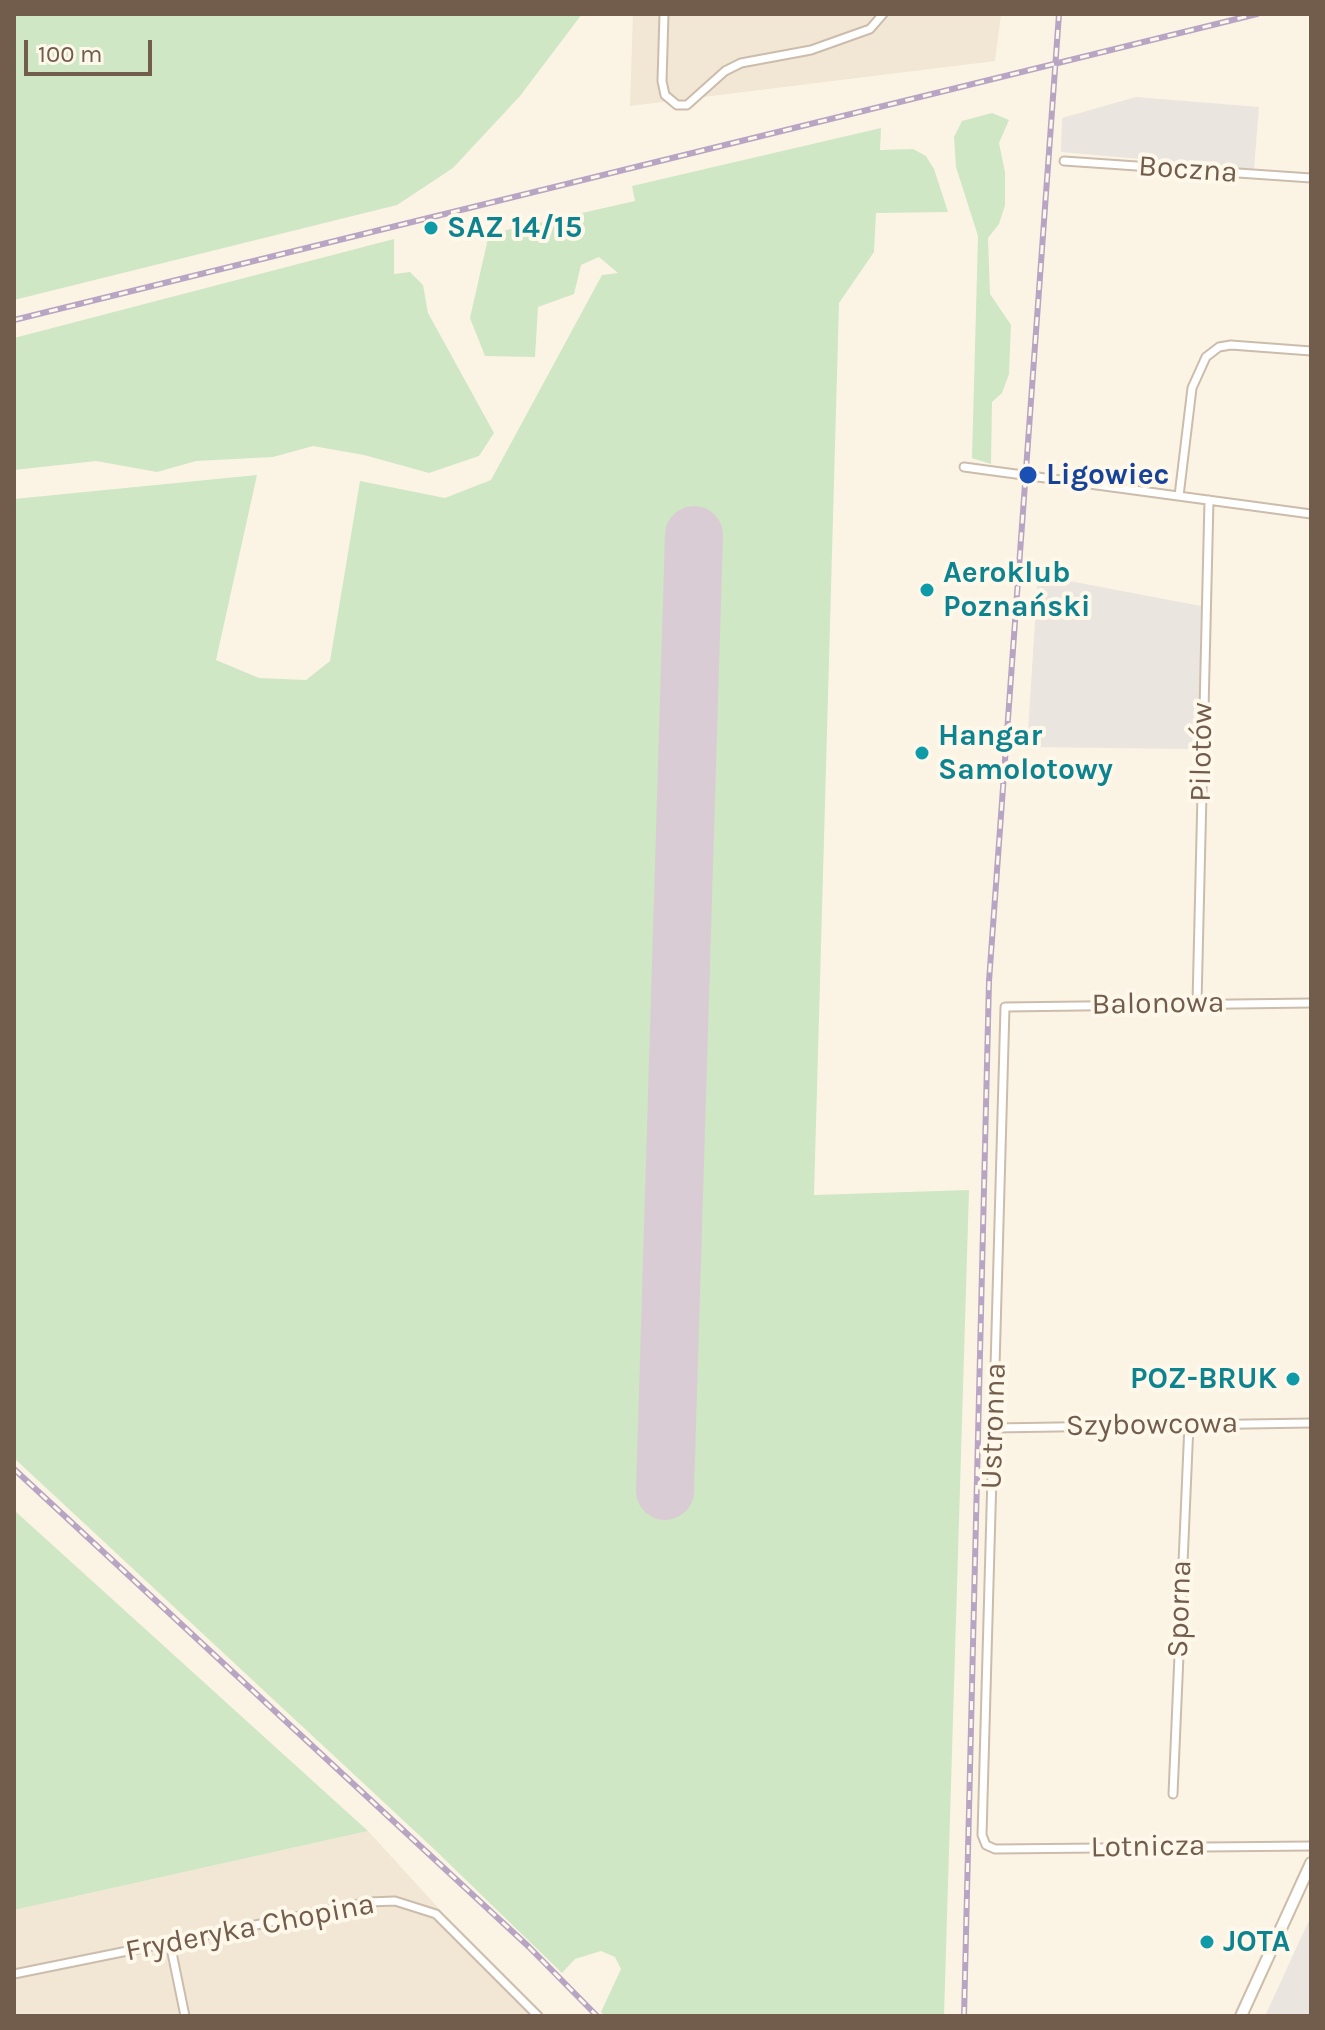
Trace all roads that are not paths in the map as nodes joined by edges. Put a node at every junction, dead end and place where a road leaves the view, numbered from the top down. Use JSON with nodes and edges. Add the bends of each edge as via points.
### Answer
{"nodes":[{"id":1,"x":664,"y":14,"type":"edge"},
{"id":2,"x":883,"y":14,"type":"edge"},
{"id":3,"x":1064,"y":161,"type":"dead end"},
{"id":4,"x":1311,"y":178,"type":"edge"},
{"id":5,"x":1311,"y":351,"type":"edge"},
{"id":6,"x":964,"y":467,"type":"dead end"},
{"id":7,"x":1179,"y":496,"type":"junction"},
{"id":8,"x":1209,"y":500,"type":"junction"},
{"id":9,"x":1311,"y":514,"type":"edge"},
{"id":10,"x":1197,"y":1003,"type":"junction"},
{"id":11,"x":1311,"y":1003,"type":"edge"},
{"id":12,"x":1005,"y":1007,"type":"joint"},
{"id":13,"x":1311,"y":1423,"type":"edge"},
{"id":14,"x":1189,"y":1424,"type":"junction"},
{"id":15,"x":994,"y":1428,"type":"junction"},
{"id":16,"x":1173,"y":1794,"type":"dead end"},
{"id":17,"x":986,"y":1845,"type":"joint"},
{"id":18,"x":1311,"y":1846,"type":"edge"},
{"id":19,"x":1311,"y":1863,"type":"edge"},
{"id":20,"x":170,"y":1943,"type":"junction"},
{"id":21,"x":14,"y":1974,"type":"edge"},
{"id":22,"x":185,"y":2016,"type":"edge"},
{"id":23,"x":538,"y":2016,"type":"edge"},
{"id":24,"x":1241,"y":2016,"type":"edge"}],
"edges":[{"from":1,"to":2,"type":"street","via":[[662,81],[665,95],[677,105],[687,105],[741,63],[811,50],[870,29]]},
{"from":3,"to":4,"type":"street","name":"Boczna"},
{"from":5,"to":7,"type":"street","via":[[1231,345],[1206,357],[1192,388]]},
{"from":6,"to":7,"type":"street"},
{"from":7,"to":8,"type":"street"},
{"from":8,"to":9,"type":"street"},
{"from":8,"to":10,"type":"street","name":"Pilotów"},
{"from":10,"to":11,"type":"street","name":"Balonowa"},
{"from":10,"to":12,"type":"street","name":"Balonowa"},
{"from":12,"to":15,"type":"street","name":"Ustronna"},
{"from":13,"to":14,"type":"street","name":"Szybowcowa"},
{"from":14,"to":15,"type":"street","name":"Szybowcowa"},
{"from":14,"to":16,"type":"street","name":"Sporna"},
{"from":15,"to":17,"type":"street","name":"Ustronna","via":[[982,1835]]},
{"from":17,"to":18,"type":"street","name":"Lotnicza"},
{"from":19,"to":24,"type":"main road"},
{"from":20,"to":21,"type":"street","name":"Fryderyka Chopina"},
{"from":20,"to":22,"type":"street"},
{"from":20,"to":23,"type":"street","name":"Fryderyka Chopina","via":[[369,1902],[406,1902],[436,1914]]}]}
